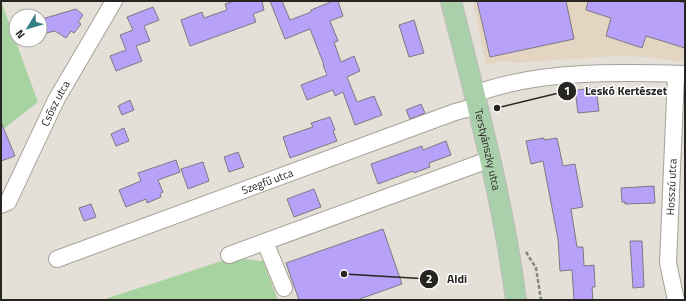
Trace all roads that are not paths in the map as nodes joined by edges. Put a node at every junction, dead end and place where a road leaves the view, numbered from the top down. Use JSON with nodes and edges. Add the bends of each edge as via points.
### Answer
{"nodes":[{"id":1,"x":114,"y":1,"type":"edge"},
{"id":2,"x":451,"y":1,"type":"edge"},
{"id":3,"x":681,"y":74,"type":"edge"},
{"id":4,"x":476,"y":100,"type":"junction"},
{"id":5,"x":491,"y":159,"type":"junction"},
{"id":6,"x":1,"y":205,"type":"edge"},
{"id":7,"x":265,"y":242,"type":"junction"},
{"id":8,"x":229,"y":255,"type":"dead end"},
{"id":9,"x":57,"y":259,"type":"dead end"},
{"id":10,"x":284,"y":288,"type":"dead end"},
{"id":11,"x":516,"y":300,"type":"edge"},
{"id":12,"x":676,"y":300,"type":"edge"}],
"edges":[{"from":1,"to":6,"type":"street","name":"Csősz utca","via":[[56,100],[8,202]]},
{"from":2,"to":4,"type":"main road","name":"Terstyánszky utca"},
{"from":3,"to":4,"type":"street","name":"Szegfű utca","via":[[585,73],[530,80],[488,89]]},
{"from":3,"to":12,"type":"street","name":"Hosszú utca","via":[[668,263]]},
{"from":4,"to":5,"type":"main road","name":"Terstyánszky utca"},
{"from":4,"to":9,"type":"street","name":"Szegfű utca","via":[[455,112]]},
{"from":5,"to":7,"type":"street"},
{"from":5,"to":11,"type":"main road","name":"Terstyánszky utca"},
{"from":7,"to":8,"type":"street"},
{"from":7,"to":10,"type":"street"}]}
